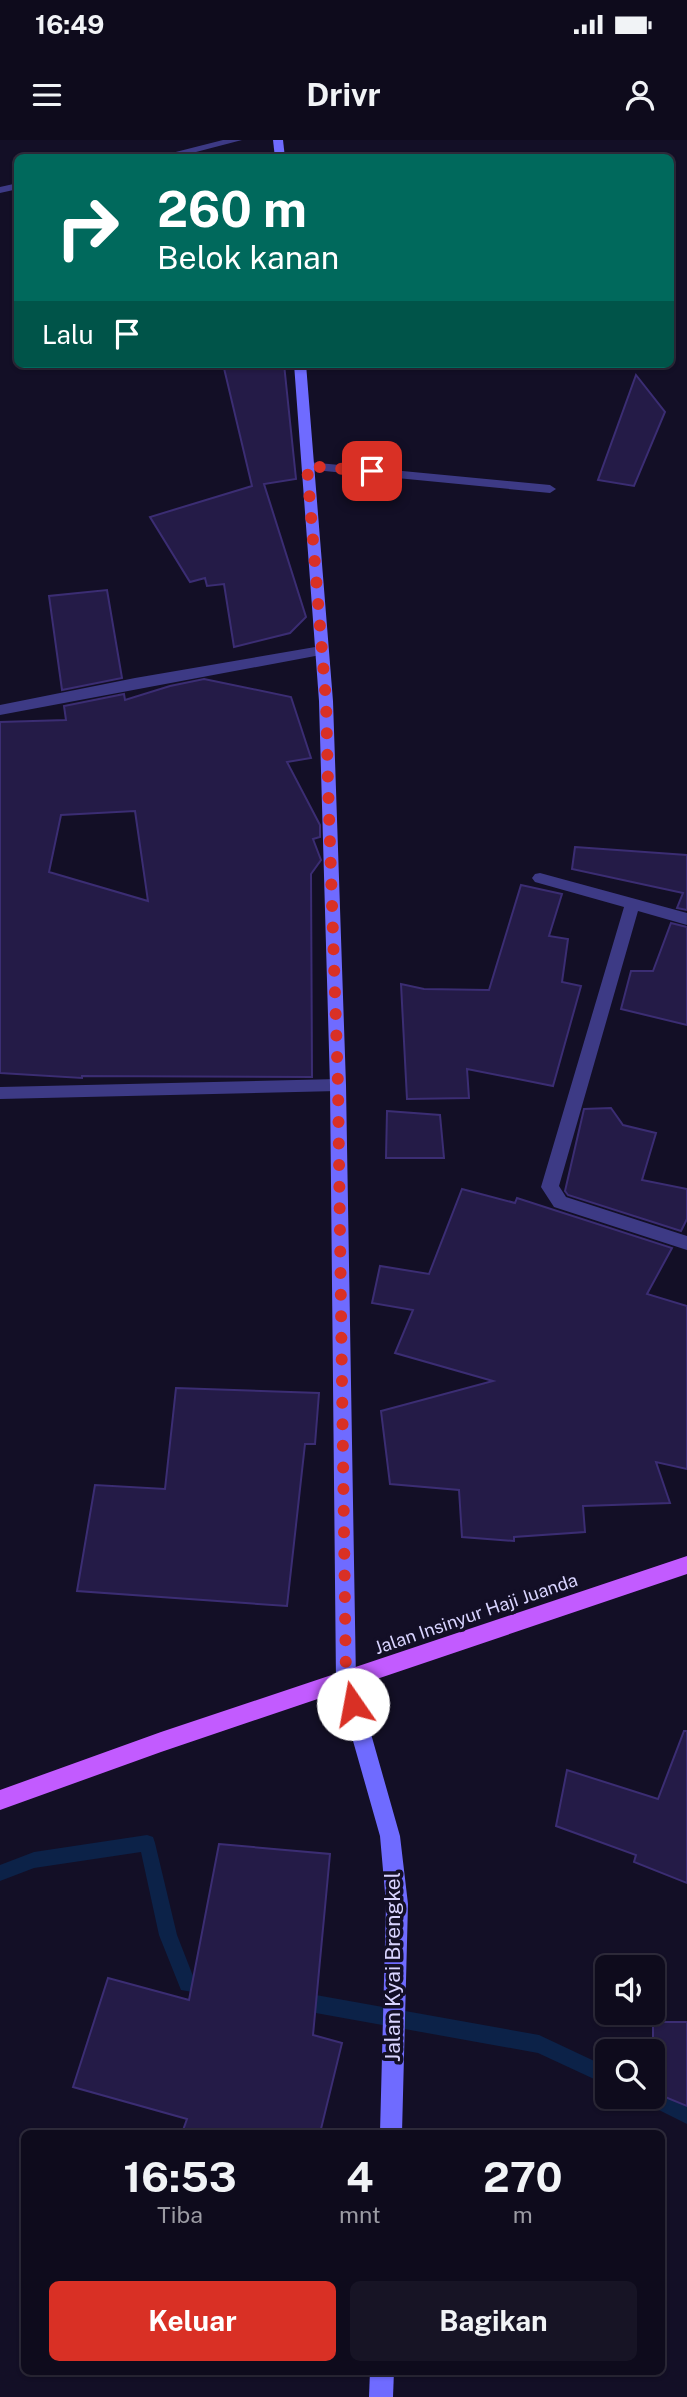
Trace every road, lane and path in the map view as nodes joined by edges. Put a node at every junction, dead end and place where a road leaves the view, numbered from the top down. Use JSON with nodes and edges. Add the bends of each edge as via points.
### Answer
{"nodes":[{"id":1,"x":237,"y":140,"type":"edge"},
{"id":2,"x":175,"y":154,"type":"edge"},
{"id":3,"x":300,"y":368,"type":"edge"},
{"id":4,"x":307,"y":466,"type":"junction"},
{"id":5,"x":550,"y":489,"type":"dead end"},
{"id":6,"x":321,"y":651,"type":"junction"},
{"id":7,"x":0,"y":710,"type":"edge"},
{"id":8,"x":540,"y":878,"type":"dead end"},
{"id":9,"x":632,"y":905,"type":"junction"},
{"id":10,"x":687,"y":919,"type":"edge"},
{"id":11,"x":338,"y":1085,"type":"junction"},
{"id":12,"x":0,"y":1093,"type":"edge"},
{"id":13,"x":687,"y":1243,"type":"edge"},
{"id":14,"x":687,"y":1565,"type":"edge"},
{"id":15,"x":346,"y":1681,"type":"junction"},
{"id":16,"x":0,"y":1800,"type":"edge"},
{"id":17,"x":391,"y":2130,"type":"edge"},
{"id":18,"x":382,"y":2375,"type":"edge"},
{"id":19,"x":381,"y":2397,"type":"edge"}],
"edges":[{"from":1,"to":2,"type":"street"},
{"from":3,"to":4,"type":"street","name":"Jalan Kyai Brengkel"},
{"from":4,"to":5,"type":"street"},
{"from":4,"to":6,"type":"street","name":"Jalan Kyai Brengkel"},
{"from":6,"to":7,"type":"street"},
{"from":6,"to":11,"type":"street","name":"Jalan Kyai Brengkel"},
{"from":8,"to":9,"type":"street"},
{"from":9,"to":10,"type":"street"},
{"from":9,"to":13,"type":"street","via":[[550,1187],[560,1202]]},
{"from":11,"to":12,"type":"street"},
{"from":11,"to":15,"type":"street","name":"Jalan Kyai Brengkel"},
{"from":14,"to":15,"type":"main road","name":"Jalan Insinyur Haji Juanda"},
{"from":15,"to":16,"type":"main road","name":"Jalan Insinyur Haji Juanda"},
{"from":15,"to":17,"type":"street","name":"Jalan Kyai Brengkel","via":[[390,1836],[397,1904]]},
{"from":18,"to":19,"type":"street"}]}
